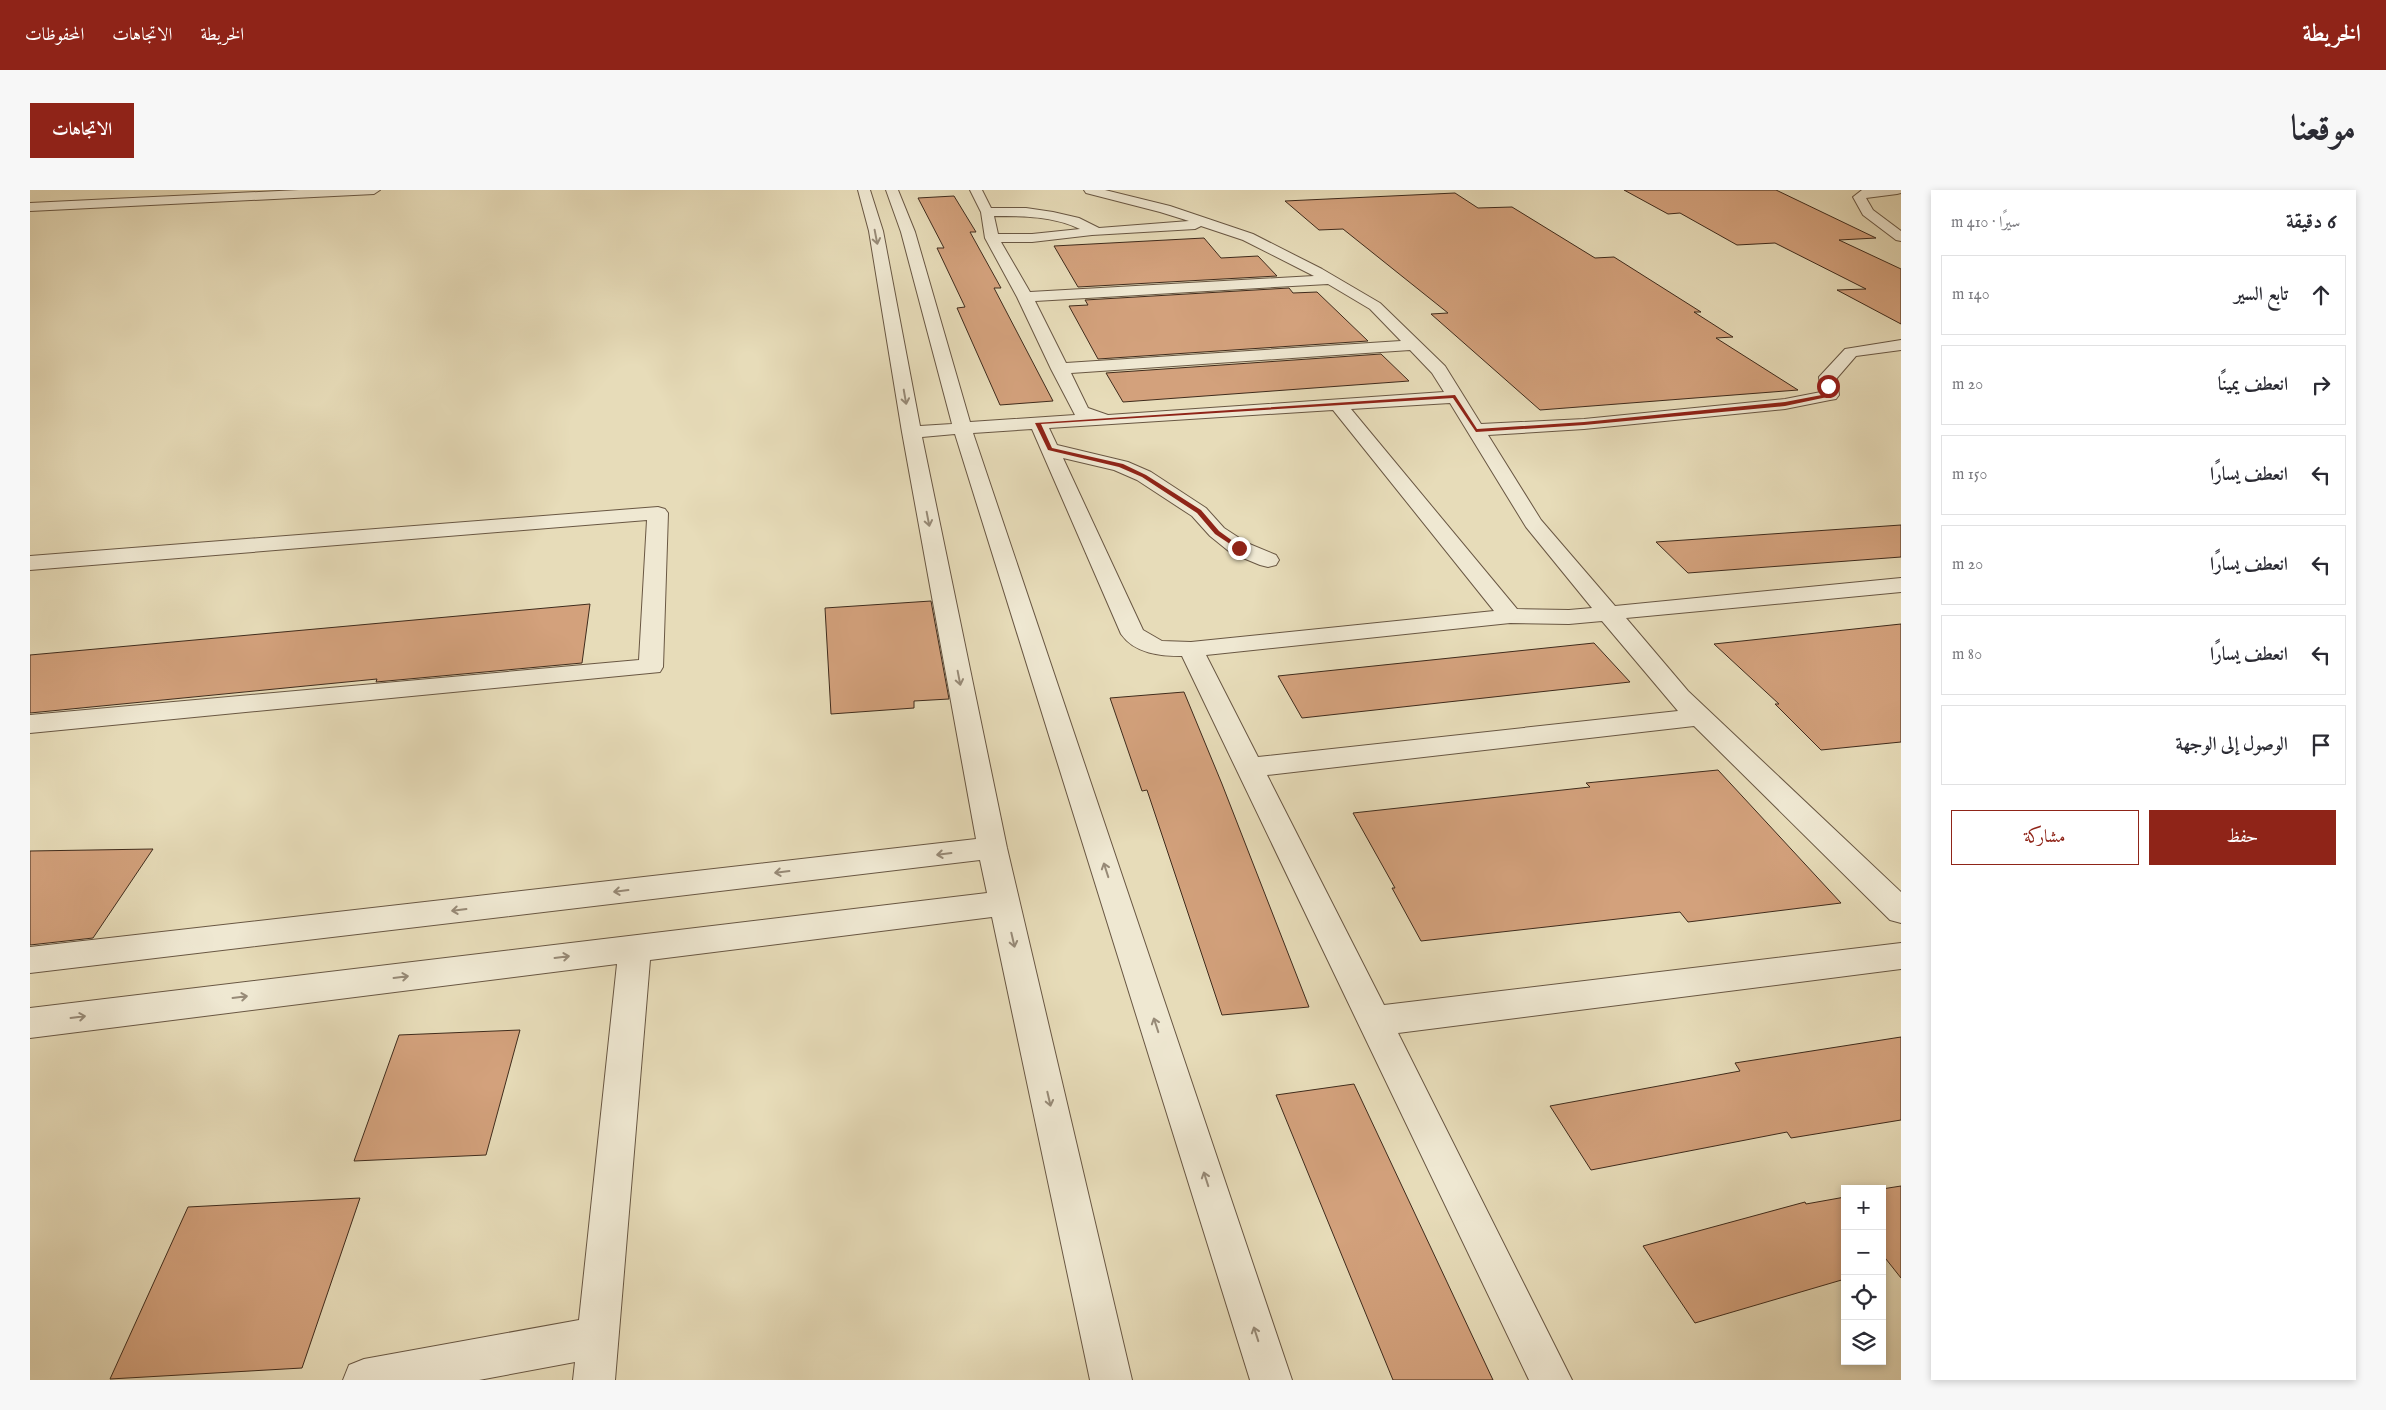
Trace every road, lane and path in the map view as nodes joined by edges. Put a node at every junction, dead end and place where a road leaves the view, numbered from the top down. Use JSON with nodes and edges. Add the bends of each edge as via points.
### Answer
{"nodes":[{"id":1,"x":256,"y":190,"type":"edge"},
{"id":2,"x":374,"y":190,"type":"edge"},
{"id":3,"x":864,"y":190,"type":"edge"},
{"id":4,"x":892,"y":190,"type":"edge"},
{"id":5,"x":976,"y":190,"type":"edge"},
{"id":6,"x":1090,"y":190,"type":"edge"},
{"id":7,"x":1898,"y":190,"type":"edge"},
{"id":8,"x":30,"y":200,"type":"edge"},
{"id":9,"x":30,"y":207,"type":"edge"},
{"id":10,"x":987,"y":212,"type":"junction"},
{"id":11,"x":1206,"y":224,"type":"junction"},
{"id":12,"x":1097,"y":232,"type":"junction"},
{"id":13,"x":992,"y":238,"type":"junction"},
{"id":14,"x":1901,"y":238,"type":"edge"},
{"id":15,"x":1330,"y":280,"type":"junction"},
{"id":16,"x":1025,"y":297,"type":"junction"},
{"id":17,"x":1414,"y":345,"type":"junction"},
{"id":18,"x":1901,"y":345,"type":"edge"},
{"id":19,"x":1059,"y":369,"type":"junction"},
{"id":20,"x":1455,"y":397,"type":"junction"},
{"id":21,"x":1338,"y":405,"type":"junction"},
{"id":22,"x":1097,"y":419,"type":"junction"},
{"id":23,"x":1038,"y":423,"type":"junction"},
{"id":24,"x":962,"y":428,"type":"junction"},
{"id":25,"x":1476,"y":430,"type":"junction"},
{"id":26,"x":911,"y":432,"type":"junction"},
{"id":27,"x":1050,"y":449,"type":"junction"},
{"id":28,"x":1268,"y":560,"type":"dead end"},
{"id":29,"x":30,"y":563,"type":"edge"},
{"id":30,"x":1901,"y":585,"type":"edge"},
{"id":31,"x":1608,"y":613,"type":"junction"},
{"id":32,"x":1510,"y":616,"type":"junction"},
{"id":33,"x":1191,"y":650,"type":"junction"},
{"id":34,"x":1700,"y":717,"type":"junction"},
{"id":35,"x":30,"y":724,"type":"edge"},
{"id":36,"x":1250,"y":767,"type":"junction"},
{"id":37,"x":992,"y":848,"type":"junction"},
{"id":38,"x":1005,"y":903,"type":"junction"},
{"id":39,"x":1901,"y":911,"type":"edge"},
{"id":40,"x":635,"y":948,"type":"junction"},
{"id":41,"x":1901,"y":956,"type":"edge"},
{"id":42,"x":30,"y":960,"type":"edge"},
{"id":43,"x":1375,"y":1021,"type":"junction"},
{"id":44,"x":30,"y":1023,"type":"edge"},
{"id":45,"x":598,"y":1337,"type":"junction"},
{"id":46,"x":364,"y":1380,"type":"edge"},
{"id":47,"x":594,"y":1380,"type":"edge"},
{"id":48,"x":1111,"y":1380,"type":"edge"},
{"id":49,"x":1271,"y":1380,"type":"edge"},
{"id":50,"x":1551,"y":1380,"type":"edge"}],
"edges":[{"from":1,"to":8,"type":"street"},
{"from":2,"to":9,"type":"street"},
{"from":3,"to":26,"type":"street","one_way":true,"via":[[876,231]]},
{"from":4,"to":24,"type":"street","via":[[908,232]]},
{"from":5,"to":10,"type":"street"},
{"from":6,"to":11,"type":"street","via":[[1164,209]]},
{"from":7,"to":14,"type":"street","via":[[1865,193],[1859,197],[1868,212]]},
{"from":10,"to":12,"type":"street","via":[[1053,216]]},
{"from":10,"to":13,"type":"street"},
{"from":11,"to":12,"type":"street"},
{"from":11,"to":15,"type":"street","via":[[1248,237]]},
{"from":12,"to":13,"type":"street"},
{"from":13,"to":16,"type":"street"},
{"from":15,"to":16,"type":"street"},
{"from":15,"to":17,"type":"street","via":[[1375,306]]},
{"from":16,"to":19,"type":"street"},
{"from":17,"to":19,"type":"street"},
{"from":17,"to":20,"type":"street","via":[[1439,370]]},
{"from":18,"to":25,"type":"street","via":[[1851,352],[1828,376],[1830,395],[1775,405],[1584,424]]},
{"from":19,"to":22,"type":"street","via":[[1081,411]]},
{"from":20,"to":21,"type":"street"},
{"from":20,"to":25,"type":"street"},
{"from":21,"to":22,"type":"street"},
{"from":21,"to":32,"type":"street"},
{"from":22,"to":23,"type":"street"},
{"from":23,"to":24,"type":"street"},
{"from":23,"to":27,"type":"street"},
{"from":24,"to":26,"type":"street"},
{"from":49,"to":24,"type":"street","one_way":true},
{"from":25,"to":31,"type":"street","via":[[1533,523]]},
{"from":26,"to":37,"type":"street","one_way":true},
{"from":27,"to":28,"type":"street","via":[[1121,466],[1144,476],[1199,512],[1217,532],[1239,548]]},
{"from":27,"to":33,"type":"street","via":[[1132,634],[1157,648]]},
{"from":29,"to":35,"type":"street","via":[[658,513],[651,666]]},
{"from":30,"to":31,"type":"street"},
{"from":31,"to":32,"type":"street","via":[[1569,617]]},
{"from":31,"to":34,"type":"street","via":[[1679,698]]},
{"from":32,"to":33,"type":"street"},
{"from":33,"to":36,"type":"street"},
{"from":34,"to":36,"type":"street"},
{"from":34,"to":39,"type":"street"},
{"from":36,"to":43,"type":"street"},
{"from":37,"to":38,"type":"street"},
{"from":37,"to":42,"type":"street","one_way":true},
{"from":38,"to":40,"type":"street"},
{"from":38,"to":48,"type":"street","one_way":true},
{"from":44,"to":40,"type":"street","one_way":true},
{"from":40,"to":45,"type":"street"},
{"from":41,"to":43,"type":"street"},
{"from":43,"to":50,"type":"street"},
{"from":45,"to":46,"type":"street"},
{"from":45,"to":47,"type":"street"}]}
